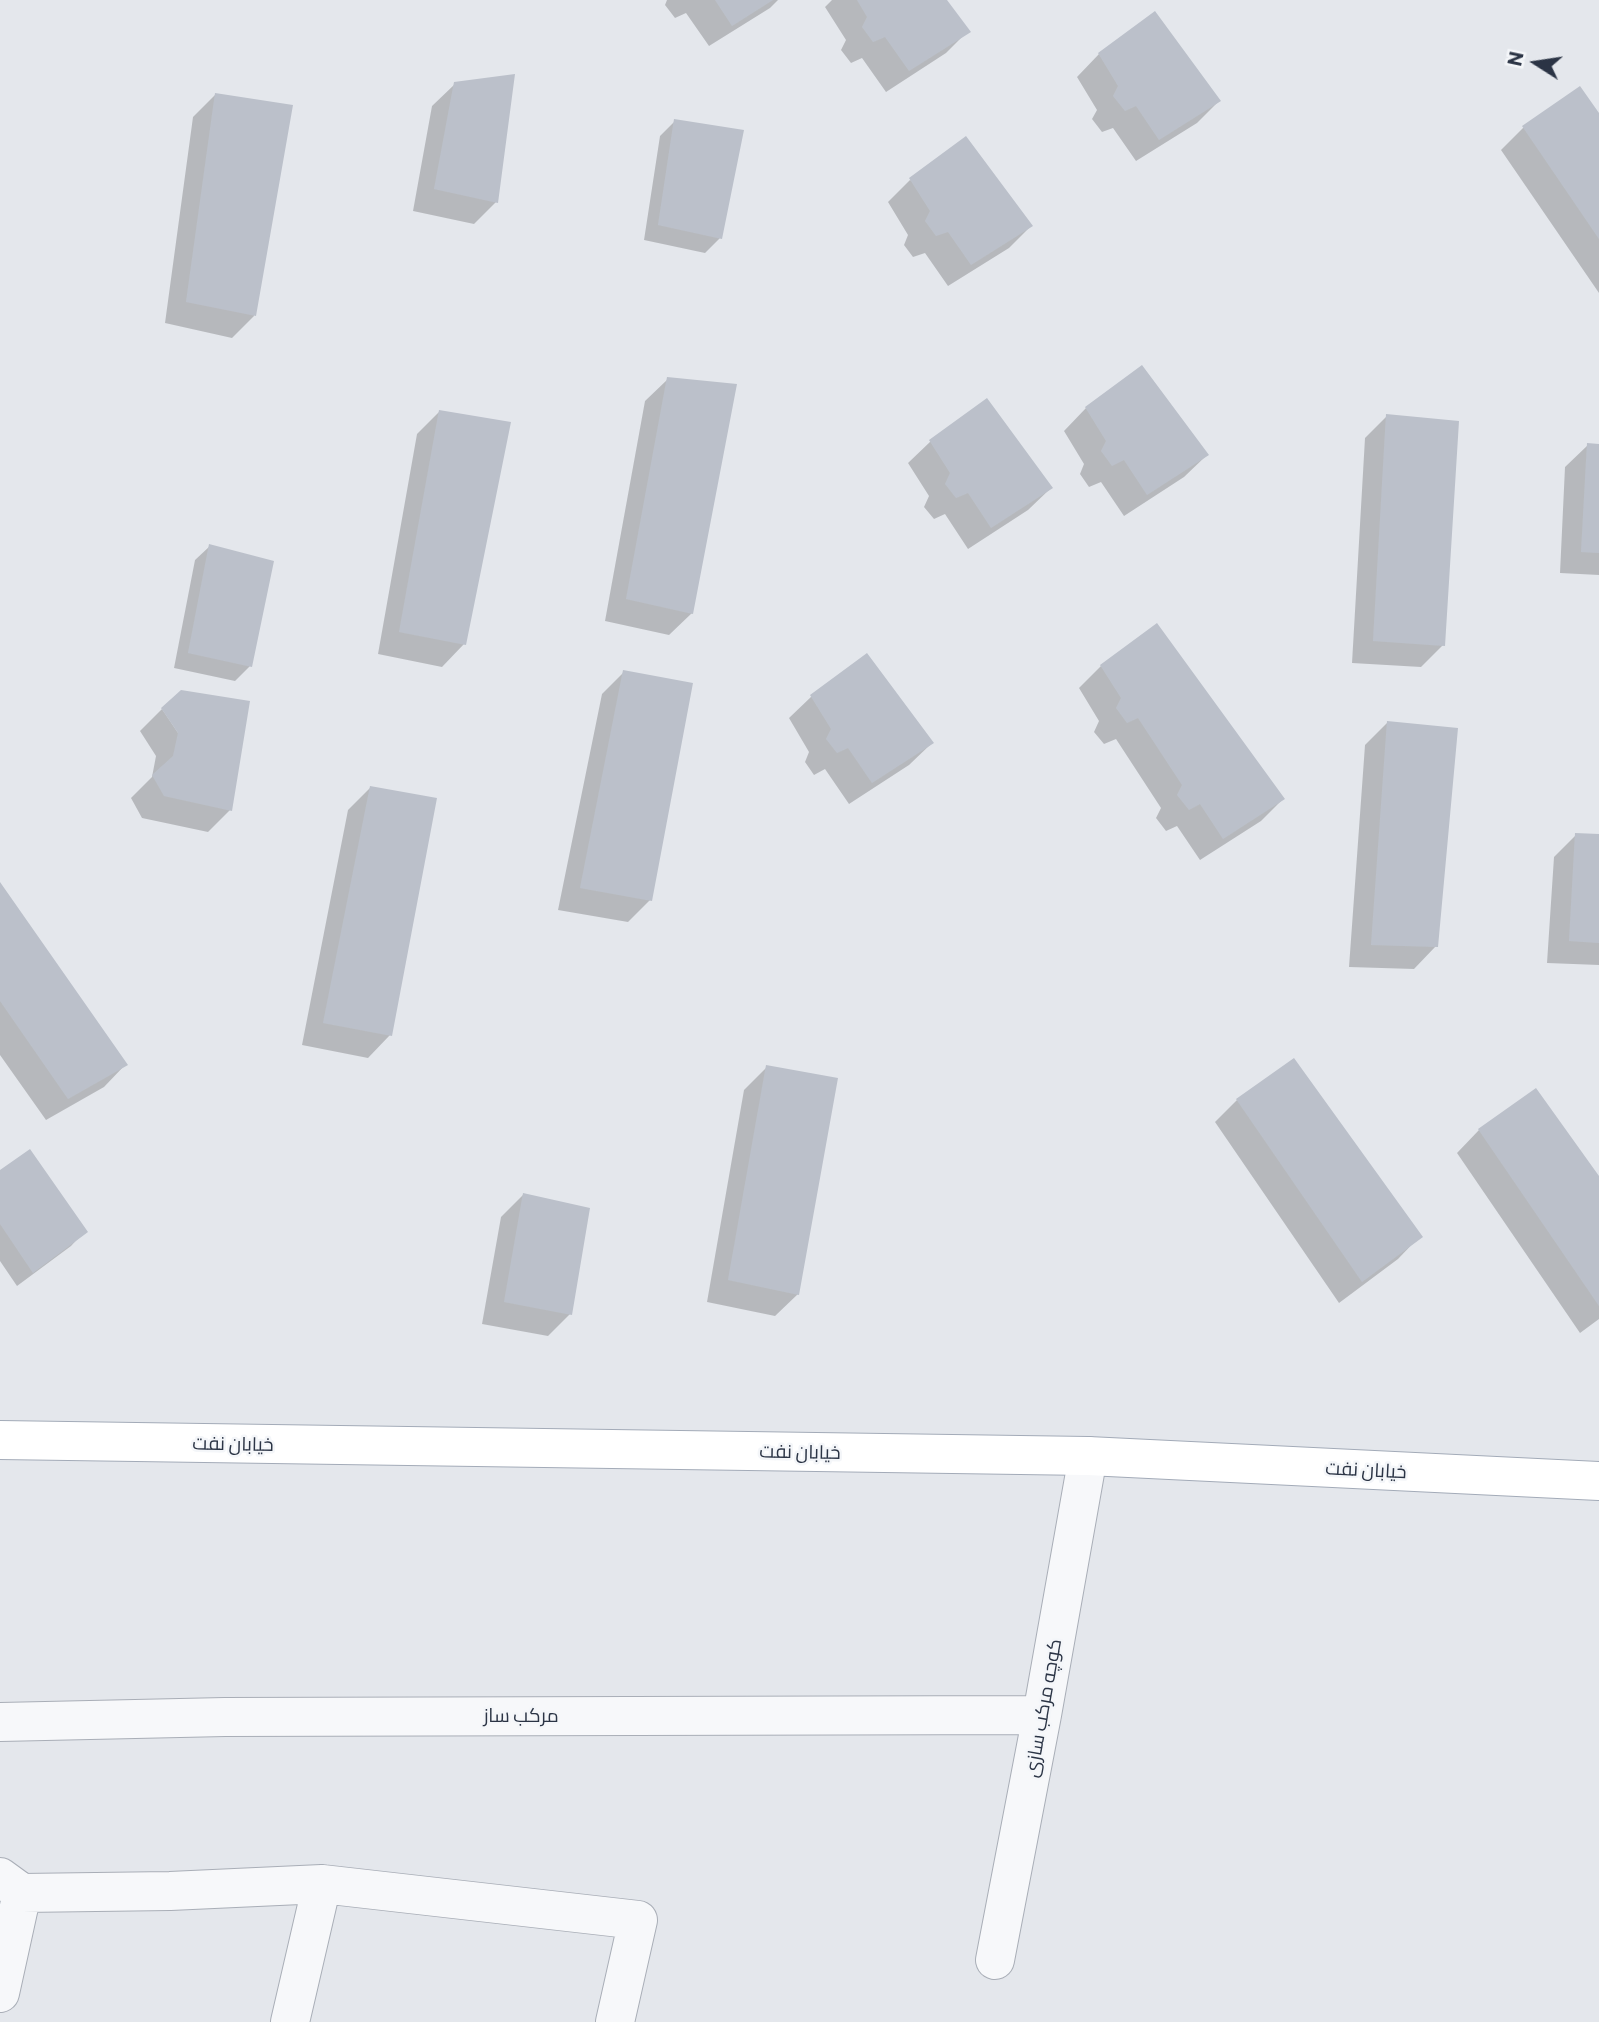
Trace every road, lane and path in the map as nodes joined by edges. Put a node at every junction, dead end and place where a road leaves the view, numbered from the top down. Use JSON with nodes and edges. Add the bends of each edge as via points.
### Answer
{"nodes":[{"id":1,"x":0,"y":1440,"type":"edge"},
{"id":2,"x":1088,"y":1456,"type":"junction"},
{"id":3,"x":1599,"y":1481,"type":"edge"},
{"id":4,"x":1042,"y":1715,"type":"junction"},
{"id":5,"x":0,"y":1722,"type":"edge"},
{"id":6,"x":322,"y":1884,"type":"junction"},
{"id":7,"x":11,"y":1885,"type":"edge"},
{"id":8,"x":995,"y":1960,"type":"dead end"},
{"id":9,"x":0,"y":1993,"type":"edge"},
{"id":10,"x":290,"y":2022,"type":"edge"},
{"id":11,"x":615,"y":2022,"type":"edge"}],
"edges":[{"from":1,"to":2,"type":"main road","name":"خیابان نفت"},
{"from":2,"to":3,"type":"main road","name":"خیابان نفت"},
{"from":2,"to":4,"type":"street","name":"کوچه مرکب سازی"},
{"from":4,"to":5,"type":"street","name":"مرکب ساز"},
{"from":4,"to":8,"type":"street","name":"کوچه مرکب سازی"},
{"from":6,"to":7,"type":"street","via":[[170,1891]]},
{"from":6,"to":10,"type":"street"},
{"from":6,"to":11,"type":"street","via":[[638,1920]]},
{"from":7,"to":9,"type":"street"}]}
